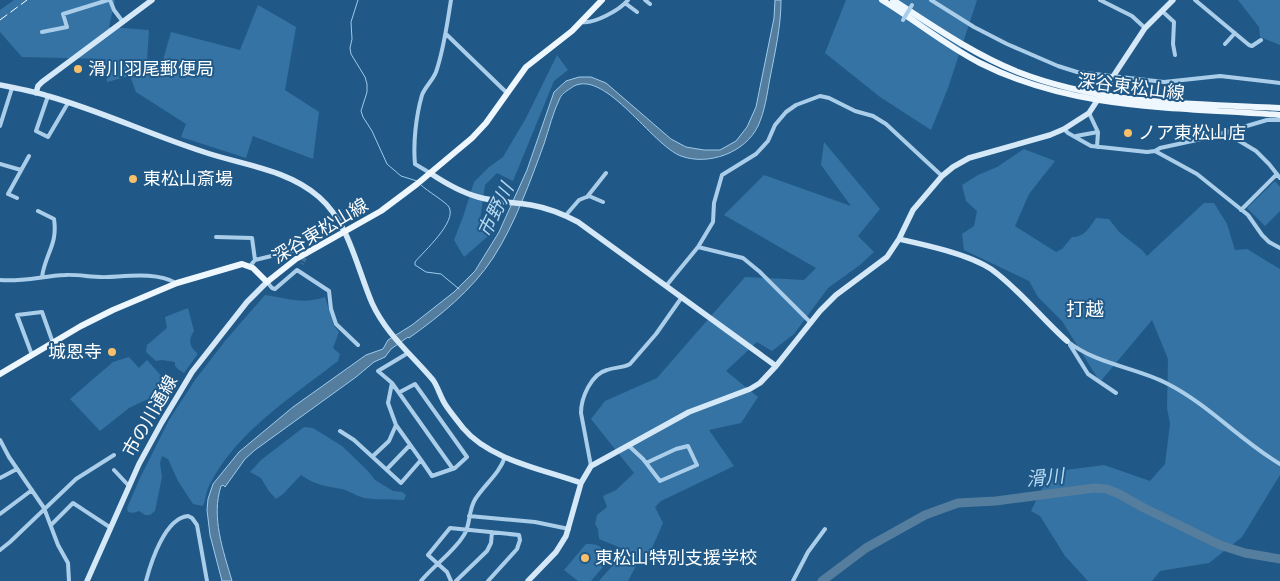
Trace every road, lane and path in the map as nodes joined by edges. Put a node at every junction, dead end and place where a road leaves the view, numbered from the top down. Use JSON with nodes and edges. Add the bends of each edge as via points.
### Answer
{"nodes":[{"id":1,"x":109,"y":0,"type":"edge"},
{"id":2,"x":152,"y":0,"type":"edge"},
{"id":3,"x":451,"y":0,"type":"edge"},
{"id":4,"x":602,"y":0,"type":"edge"},
{"id":5,"x":645,"y":0,"type":"edge"},
{"id":6,"x":882,"y":0,"type":"edge"},
{"id":7,"x":892,"y":0,"type":"edge"},
{"id":8,"x":931,"y":0,"type":"edge"},
{"id":9,"x":1100,"y":0,"type":"edge"},
{"id":10,"x":1173,"y":0,"type":"edge"},
{"id":11,"x":1195,"y":0,"type":"edge"},
{"id":12,"x":626,"y":2,"type":"edge"},
{"id":13,"x":650,"y":4,"type":"dead end"},
{"id":14,"x":912,"y":5,"type":"dead end"},
{"id":15,"x":1162,"y":11,"type":"junction"},
{"id":16,"x":637,"y":12,"type":"dead end"},
{"id":17,"x":903,"y":20,"type":"dead end"},
{"id":18,"x":123,"y":22,"type":"junction"},
{"id":19,"x":581,"y":22,"type":"junction"},
{"id":20,"x":1145,"y":28,"type":"junction"},
{"id":21,"x":42,"y":32,"type":"dead end"},
{"id":22,"x":1235,"y":33,"type":"junction"},
{"id":23,"x":446,"y":34,"type":"junction"},
{"id":24,"x":1261,"y":40,"type":"dead end"},
{"id":25,"x":1225,"y":44,"type":"dead end"},
{"id":26,"x":1176,"y":55,"type":"dead end"},
{"id":27,"x":1112,"y":77,"type":"junction"},
{"id":28,"x":1280,"y":83,"type":"edge"},
{"id":29,"x":0,"y":85,"type":"edge"},
{"id":30,"x":12,"y":88,"type":"junction"},
{"id":31,"x":36,"y":93,"type":"junction"},
{"id":32,"x":507,"y":93,"type":"junction"},
{"id":33,"x":48,"y":96,"type":"junction"},
{"id":34,"x":1098,"y":98,"type":"junction"},
{"id":35,"x":68,"y":102,"type":"junction"},
{"id":36,"x":1280,"y":108,"type":"edge"},
{"id":37,"x":1089,"y":113,"type":"junction"},
{"id":38,"x":1280,"y":115,"type":"edge"},
{"id":39,"x":1280,"y":120,"type":"edge"},
{"id":40,"x":0,"y":126,"type":"edge"},
{"id":41,"x":1064,"y":129,"type":"junction"},
{"id":42,"x":1098,"y":132,"type":"junction"},
{"id":43,"x":1228,"y":132,"type":"junction"},
{"id":44,"x":1075,"y":136,"type":"junction"},
{"id":45,"x":1098,"y":147,"type":"junction"},
{"id":46,"x":1155,"y":151,"type":"junction"},
{"id":47,"x":29,"y":156,"type":"dead end"},
{"id":48,"x":0,"y":164,"type":"edge"},
{"id":49,"x":21,"y":170,"type":"junction"},
{"id":50,"x":430,"y":173,"type":"junction"},
{"id":51,"x":606,"y":173,"type":"dead end"},
{"id":52,"x":942,"y":176,"type":"junction"},
{"id":53,"x":1279,"y":176,"type":"edge"},
{"id":54,"x":587,"y":197,"type":"junction"},
{"id":55,"x":17,"y":198,"type":"dead end"},
{"id":56,"x":603,"y":202,"type":"dead end"},
{"id":57,"x":1242,"y":210,"type":"junction"},
{"id":58,"x":38,"y":211,"type":"dead end"},
{"id":59,"x":566,"y":216,"type":"junction"},
{"id":60,"x":344,"y":232,"type":"junction"},
{"id":61,"x":216,"y":237,"type":"dead end"},
{"id":62,"x":899,"y":240,"type":"junction"},
{"id":63,"x":698,"y":247,"type":"junction"},
{"id":64,"x":1280,"y":248,"type":"edge"},
{"id":65,"x":296,"y":250,"type":"dead end"},
{"id":66,"x":255,"y":260,"type":"junction"},
{"id":67,"x":302,"y":264,"type":"dead end"},
{"id":68,"x":250,"y":266,"type":"junction"},
{"id":69,"x":297,"y":270,"type":"junction"},
{"id":70,"x":42,"y":277,"type":"junction"},
{"id":71,"x":0,"y":280,"type":"edge"},
{"id":72,"x":267,"y":282,"type":"junction"},
{"id":73,"x":177,"y":283,"type":"junction"},
{"id":74,"x":666,"y":286,"type":"junction"},
{"id":75,"x":682,"y":297,"type":"junction"},
{"id":76,"x":811,"y":323,"type":"junction"},
{"id":77,"x":1067,"y":341,"type":"junction"},
{"id":78,"x":53,"y":343,"type":"junction"},
{"id":79,"x":358,"y":345,"type":"dead end"},
{"id":80,"x":406,"y":352,"type":"junction"},
{"id":81,"x":32,"y":355,"type":"junction"},
{"id":82,"x":776,"y":366,"type":"junction"},
{"id":83,"x":0,"y":374,"type":"edge"},
{"id":84,"x":392,"y":383,"type":"junction"},
{"id":85,"x":400,"y":392,"type":"junction"},
{"id":86,"x":1116,"y":393,"type":"dead end"},
{"id":87,"x":396,"y":426,"type":"junction"},
{"id":88,"x":340,"y":431,"type":"dead end"},
{"id":89,"x":0,"y":440,"type":"edge"},
{"id":90,"x":410,"y":445,"type":"junction"},
{"id":91,"x":628,"y":445,"type":"junction"},
{"id":92,"x":114,"y":455,"type":"dead end"},
{"id":93,"x":373,"y":456,"type":"junction"},
{"id":94,"x":506,"y":457,"type":"junction"},
{"id":95,"x":421,"y":460,"type":"junction"},
{"id":96,"x":646,"y":463,"type":"junction"},
{"id":97,"x":1280,"y":464,"type":"edge"},
{"id":98,"x":591,"y":466,"type":"junction"},
{"id":99,"x":453,"y":468,"type":"junction"},
{"id":100,"x":17,"y":469,"type":"junction"},
{"id":101,"x":387,"y":469,"type":"junction"},
{"id":102,"x":114,"y":470,"type":"dead end"},
{"id":103,"x":0,"y":478,"type":"edge"},
{"id":104,"x":581,"y":483,"type":"junction"},
{"id":105,"x":130,"y":486,"type":"junction"},
{"id":106,"x":32,"y":490,"type":"junction"},
{"id":107,"x":44,"y":508,"type":"junction"},
{"id":108,"x":0,"y":514,"type":"edge"},
{"id":109,"x":469,"y":516,"type":"junction"},
{"id":110,"x":51,"y":525,"type":"junction"},
{"id":111,"x":111,"y":528,"type":"junction"},
{"id":112,"x":467,"y":529,"type":"junction"},
{"id":113,"x":569,"y":529,"type":"junction"},
{"id":114,"x":825,"y":529,"type":"dead end"},
{"id":115,"x":492,"y":532,"type":"junction"},
{"id":116,"x":0,"y":550,"type":"edge"},
{"id":117,"x":437,"y":564,"type":"junction"},
{"id":118,"x":69,"y":581,"type":"edge"},
{"id":119,"x":87,"y":581,"type":"edge"},
{"id":120,"x":146,"y":581,"type":"edge"},
{"id":121,"x":208,"y":581,"type":"edge"},
{"id":122,"x":421,"y":581,"type":"edge"},
{"id":123,"x":451,"y":581,"type":"edge"},
{"id":124,"x":456,"y":581,"type":"edge"},
{"id":125,"x":488,"y":581,"type":"edge"},
{"id":126,"x":528,"y":581,"type":"edge"},
{"id":127,"x":794,"y":581,"type":"edge"}],
"edges":[{"from":1,"to":18,"type":"street"},
{"from":1,"to":21,"type":"street","via":[[63,14],[67,27]]},
{"from":2,"to":18,"type":"street"},
{"from":3,"to":23,"type":"street"},
{"from":4,"to":19,"type":"main road","name":"深谷東松山線"},
{"from":5,"to":13,"type":"street"},
{"from":6,"to":34,"type":"main road","name":"深谷東松山線","via":[[981,63],[1030,84]]},
{"from":7,"to":34,"type":"main road","name":"深谷東松山線","via":[[1000,64]]},
{"from":8,"to":27,"type":"street","via":[[974,27],[1033,56],[1078,72]]},
{"from":9,"to":20,"type":"street","via":[[1132,16]]},
{"from":10,"to":15,"type":"street"},
{"from":11,"to":22,"type":"street"},
{"from":12,"to":16,"type":"street"},
{"from":12,"to":19,"type":"street","via":[[605,16]]},
{"from":14,"to":17,"type":"street","bridge":true},
{"from":15,"to":20,"type":"street"},
{"from":15,"to":26,"type":"street","via":[[1174,22],[1173,50]]},
{"from":18,"to":31,"type":"street","via":[[42,82]]},
{"from":19,"to":32,"type":"main road","name":"深谷東松山線","via":[[534,59]]},
{"from":20,"to":27,"type":"street"},
{"from":22,"to":24,"type":"street","via":[[1252,46]]},
{"from":22,"to":25,"type":"street"},
{"from":23,"to":32,"type":"street"},
{"from":23,"to":50,"type":"street","via":[[435,74],[423,94],[416,125],[415,164]]},
{"from":27,"to":28,"type":"street","via":[[1164,82],[1220,76]]},
{"from":27,"to":34,"type":"street"},
{"from":29,"to":30,"type":"street"},
{"from":30,"to":31,"type":"street"},
{"from":30,"to":40,"type":"street"},
{"from":31,"to":33,"type":"street"},
{"from":32,"to":50,"type":"main road","name":"深谷東松山線","via":[[472,138]]},
{"from":33,"to":35,"type":"street"},
{"from":33,"to":35,"type":"street","via":[[36,131],[48,138]]},
{"from":34,"to":36,"type":"main road","name":"深谷東松山線"},
{"from":34,"to":37,"type":"street"},
{"from":34,"to":38,"type":"main road","name":"深谷東松山線","via":[[1136,106]]},
{"from":35,"to":60,"type":"street","via":[[196,150],[293,179],[325,203]]},
{"from":37,"to":41,"type":"street"},
{"from":37,"to":42,"type":"street"},
{"from":39,"to":43,"type":"street","via":[[1267,120]]},
{"from":41,"to":44,"type":"street"},
{"from":41,"to":52,"type":"street","via":[[969,158]]},
{"from":42,"to":44,"type":"street"},
{"from":42,"to":45,"type":"street"},
{"from":43,"to":46,"type":"street"},
{"from":43,"to":53,"type":"street","via":[[1256,151]]},
{"from":44,"to":45,"type":"street"},
{"from":45,"to":46,"type":"street"},
{"from":46,"to":57,"type":"street","via":[[1197,174]]},
{"from":47,"to":49,"type":"street"},
{"from":48,"to":49,"type":"street"},
{"from":49,"to":55,"type":"street","via":[[8,194]]},
{"from":50,"to":59,"type":"street","via":[[459,191],[503,202],[529,204]]},
{"from":50,"to":60,"type":"main road","name":"深谷東松山線","via":[[371,218]]},
{"from":51,"to":54,"type":"street"},
{"from":52,"to":62,"type":"street","via":[[913,210]]},
{"from":52,"to":63,"type":"street","via":[[886,124],[820,96],[786,112],[756,154],[722,175],[714,203],[714,222]]},
{"from":53,"to":57,"type":"street"},
{"from":54,"to":56,"type":"street"},
{"from":54,"to":59,"type":"street","via":[[579,200]]},
{"from":57,"to":64,"type":"street","via":[[1269,242]]},
{"from":58,"to":70,"type":"street","via":[[54,220],[56,231]]},
{"from":59,"to":74,"type":"street"},
{"from":60,"to":72,"type":"main road","name":"深谷東松山線","via":[[296,259]]},
{"from":60,"to":80,"type":"street","via":[[374,306]]},
{"from":61,"to":66,"type":"street","via":[[252,238]]},
{"from":62,"to":76,"type":"street","via":[[887,257],[836,296]]},
{"from":62,"to":77,"type":"street","via":[[937,248],[975,260],[991,269]]},
{"from":63,"to":74,"type":"street"},
{"from":63,"to":76,"type":"street","via":[[743,258]]},
{"from":65,"to":66,"type":"street"},
{"from":66,"to":68,"type":"street"},
{"from":67,"to":69,"type":"street"},
{"from":68,"to":72,"type":"main road","name":"深谷東松山線"},
{"from":68,"to":73,"type":"main road","name":"深谷東松山線","via":[[238,264]]},
{"from":69,"to":72,"type":"street","via":[[273,290]]},
{"from":69,"to":79,"type":"street","via":[[329,291],[336,324]]},
{"from":70,"to":71,"type":"street"},
{"from":70,"to":73,"type":"street","via":[[146,276]]},
{"from":72,"to":105,"type":"street","name":"市の川通線","via":[[247,302],[192,372]]},
{"from":73,"to":78,"type":"main road","name":"深谷東松山線","via":[[113,310]]},
{"from":74,"to":75,"type":"street"},
{"from":75,"to":82,"type":"street"},
{"from":75,"to":98,"type":"street","via":[[630,364],[600,372],[587,389],[581,413]]},
{"from":76,"to":82,"type":"street"},
{"from":77,"to":86,"type":"street","via":[[1088,374]]},
{"from":77,"to":97,"type":"street","via":[[1101,361],[1168,384]]},
{"from":78,"to":81,"type":"main road","name":"深谷東松山線"},
{"from":78,"to":81,"type":"street","via":[[42,312],[17,315]]},
{"from":80,"to":84,"type":"street","via":[[378,371]]},
{"from":80,"to":94,"type":"street","via":[[433,380],[445,404],[464,428],[480,444]]},
{"from":81,"to":83,"type":"main road","name":"深谷東松山線"},
{"from":82,"to":91,"type":"street","via":[[750,389],[689,412]]},
{"from":84,"to":85,"type":"street"},
{"from":84,"to":87,"type":"street","via":[[388,403]]},
{"from":85,"to":99,"type":"street"},
{"from":85,"to":99,"type":"street","via":[[415,384],[467,457]]},
{"from":87,"to":90,"type":"street"},
{"from":87,"to":93,"type":"street","via":[[389,441]]},
{"from":88,"to":93,"type":"street"},
{"from":89,"to":100,"type":"street"},
{"from":90,"to":95,"type":"street"},
{"from":90,"to":101,"type":"street"},
{"from":91,"to":96,"type":"street"},
{"from":91,"to":98,"type":"street"},
{"from":92,"to":107,"type":"street","via":[[76,479]]},
{"from":93,"to":101,"type":"street"},
{"from":94,"to":104,"type":"street"},
{"from":94,"to":109,"type":"street","via":[[499,472],[475,499]]},
{"from":95,"to":99,"type":"street","via":[[432,476]]},
{"from":95,"to":101,"type":"street","via":[[401,483]]},
{"from":96,"to":96,"type":"street","via":[[660,481],[696,465],[688,446]]},
{"from":98,"to":104,"type":"street"},
{"from":100,"to":103,"type":"street"},
{"from":100,"to":106,"type":"street"},
{"from":102,"to":105,"type":"street"},
{"from":104,"to":113,"type":"street"},
{"from":105,"to":111,"type":"street","name":"市の川通線"},
{"from":106,"to":107,"type":"street"},
{"from":106,"to":108,"type":"street"},
{"from":107,"to":110,"type":"street"},
{"from":107,"to":116,"type":"street"},
{"from":109,"to":112,"type":"street"},
{"from":109,"to":113,"type":"street","via":[[535,522]]},
{"from":110,"to":111,"type":"street","via":[[72,504]]},
{"from":110,"to":118,"type":"street","via":[[68,563]]},
{"from":111,"to":119,"type":"street","name":"市の川通線"},
{"from":112,"to":115,"type":"street"},
{"from":112,"to":117,"type":"street","via":[[461,540]]},
{"from":112,"to":117,"type":"street","via":[[450,528],[428,554]]},
{"from":113,"to":126,"type":"street","via":[[556,552]]},
{"from":114,"to":127,"type":"street","via":[[808,552]]},
{"from":115,"to":124,"type":"street","via":[[487,551]]},
{"from":115,"to":125,"type":"street","via":[[519,535],[520,540],[517,549]]},
{"from":117,"to":122,"type":"street"},
{"from":117,"to":123,"type":"street","via":[[447,572]]},
{"from":120,"to":121,"type":"street","via":[[162,539],[180,519],[188,516],[197,525]]}]}
